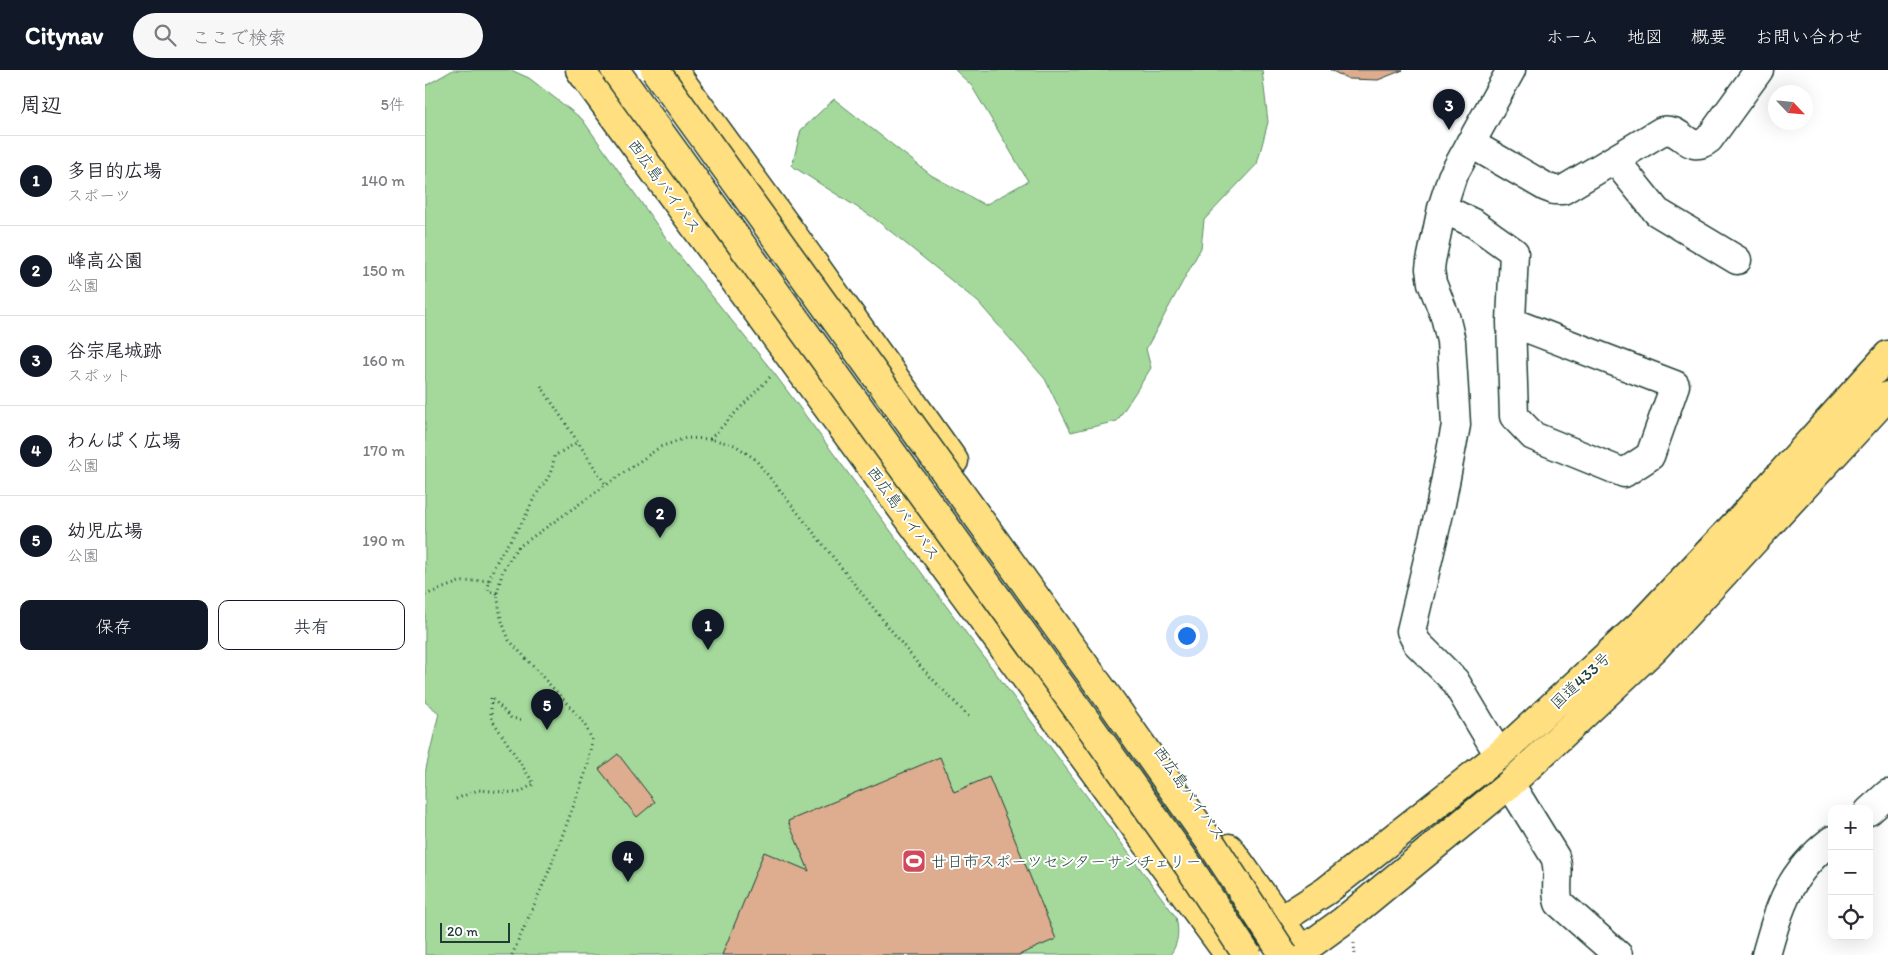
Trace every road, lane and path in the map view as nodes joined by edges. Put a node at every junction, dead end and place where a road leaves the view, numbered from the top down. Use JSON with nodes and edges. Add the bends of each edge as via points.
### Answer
{"nodes":[{"id":1,"x":580,"y":70,"type":"edge"},
{"id":2,"x":615,"y":70,"type":"edge"},
{"id":3,"x":655,"y":70,"type":"edge"},
{"id":4,"x":673,"y":70,"type":"edge"},
{"id":5,"x":1511,"y":70,"type":"edge"},
{"id":6,"x":1759,"y":70,"type":"edge"},
{"id":7,"x":1470,"y":143,"type":"junction"},
{"id":8,"x":1615,"y":160,"type":"junction"},
{"id":9,"x":1442,"y":208,"type":"junction"},
{"id":10,"x":1737,"y":260,"type":"dead end"},
{"id":11,"x":1511,"y":322,"type":"junction"},
{"id":12,"x":1888,"y":355,"type":"edge"},
{"id":13,"x":775,"y":373,"type":"dead end"},
{"id":14,"x":541,"y":386,"type":"dead end"},
{"id":15,"x":1888,"y":396,"type":"edge"},
{"id":16,"x":710,"y":439,"type":"junction"},
{"id":17,"x":578,"y":442,"type":"junction"},
{"id":18,"x":606,"y":485,"type":"junction"},
{"id":19,"x":489,"y":580,"type":"junction"},
{"id":20,"x":497,"y":593,"type":"junction"},
{"id":21,"x":425,"y":595,"type":"edge"},
{"id":22,"x":971,"y":719,"type":"dead end"},
{"id":23,"x":523,"y":720,"type":"dead end"},
{"id":24,"x":1499,"y":755,"type":"junction"},
{"id":25,"x":1511,"y":784,"type":"junction"},
{"id":26,"x":1888,"y":794,"type":"edge"},
{"id":27,"x":456,"y":799,"type":"dead end"},
{"id":28,"x":1873,"y":807,"type":"edge"},
{"id":29,"x":1828,"y":843,"type":"edge"},
{"id":30,"x":1281,"y":921,"type":"junction"},
{"id":31,"x":1609,"y":952,"type":"edge"},
{"id":32,"x":1297,"y":954,"type":"edge"},
{"id":33,"x":512,"y":955,"type":"edge"},
{"id":34,"x":1234,"y":955,"type":"edge"},
{"id":35,"x":1766,"y":955,"type":"edge"}],
"edges":[{"from":1,"to":34,"type":"highway","name":"西広島バイパス"},
{"from":2,"to":34,"type":"highway","name":"西広島バイパス","bridge":true,"via":[[1188,865]]},
{"from":3,"to":32,"type":"highway","name":"西広島バイパス","bridge":true,"via":[[1213,846]]},
{"from":4,"to":30,"type":"highway","name":"西広島バイパス"},
{"from":5,"to":7,"type":"street"},
{"from":6,"to":8,"type":"street","via":[[1704,144],[1696,145],[1666,130]]},
{"from":7,"to":8,"type":"street","via":[[1555,190],[1570,187]]},
{"from":7,"to":9,"type":"street","via":[[1452,177]]},
{"from":8,"to":10,"type":"street","via":[[1657,212]]},
{"from":9,"to":11,"type":"street","via":[[1475,224],[1514,252]]},
{"from":9,"to":24,"type":"street","via":[[1429,269],[1451,341],[1455,425],[1440,509],[1411,631],[1417,643],[1455,681]]},
{"from":11,"to":11,"type":"street","via":[[1514,416],[1533,436],[1624,473],[1650,456],[1675,385]]},
{"from":12,"to":24,"type":"highway","name":"国道433号","via":[[1641,624]]},
{"from":13,"to":16,"type":"path"},
{"from":14,"to":17,"type":"path"},
{"from":15,"to":25,"type":"highway","name":"国道433号","via":[[1654,649]]},
{"from":16,"to":18,"type":"path","via":[[686,438],[660,447]]},
{"from":16,"to":22,"type":"path","via":[[735,445],[755,459],[918,664]]},
{"from":17,"to":18,"type":"path"},
{"from":17,"to":19,"type":"path","via":[[554,456],[550,476],[493,566]]},
{"from":18,"to":20,"type":"path","via":[[517,548],[503,570]]},
{"from":19,"to":20,"type":"path","via":[[488,590]]},
{"from":19,"to":21,"type":"path","via":[[459,582]]},
{"from":20,"to":33,"type":"path","via":[[501,619],[509,640],[581,720],[592,739],[581,786],[549,871]]},
{"from":23,"to":27,"type":"path","via":[[511,718],[491,697],[491,718],[534,784],[518,793],[478,790]]},
{"from":24,"to":30,"type":"highway","name":"国道433号","via":[[1326,891]]},
{"from":25,"to":31,"type":"street","via":[[1555,857],[1559,903]]},
{"from":25,"to":32,"type":"highway","name":"国道433号","via":[[1343,921]]},
{"from":26,"to":28,"type":"street"},
{"from":29,"to":35,"type":"street","via":[[1809,860],[1787,890]]},
{"from":30,"to":32,"type":"highway","name":"西広島バイパス"},
{"from":30,"to":34,"type":"highway","name":"国道433号"}]}
